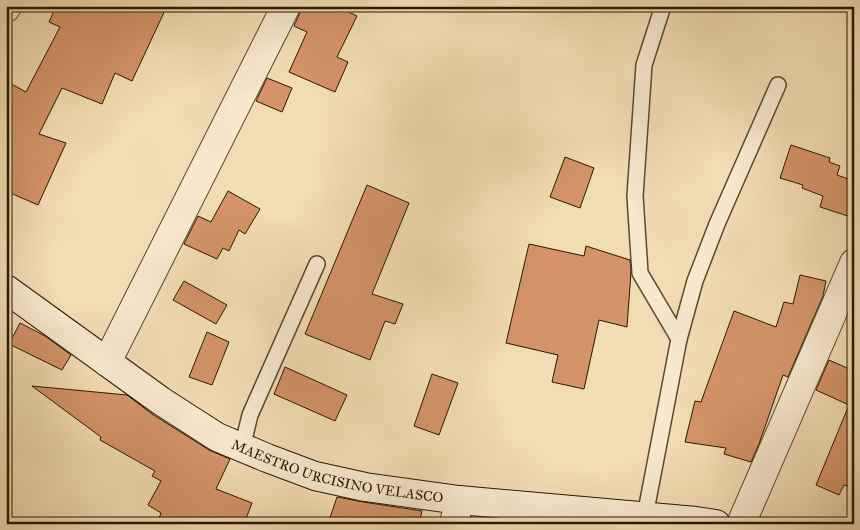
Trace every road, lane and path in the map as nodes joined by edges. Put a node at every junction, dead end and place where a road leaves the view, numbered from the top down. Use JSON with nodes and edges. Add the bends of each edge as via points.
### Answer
{"nodes":[{"id":1,"x":286,"y":6,"type":"edge"},
{"id":2,"x":663,"y":6,"type":"edge"},
{"id":3,"x":778,"y":85,"type":"dead end"},
{"id":4,"x":317,"y":264,"type":"dead end"},
{"id":5,"x":854,"y":264,"type":"edge"},
{"id":6,"x":6,"y":289,"type":"edge"},
{"id":7,"x":679,"y":339,"type":"junction"},
{"id":8,"x":107,"y":362,"type":"junction"},
{"id":9,"x":242,"y":448,"type":"junction"},
{"id":10,"x":456,"y":512,"type":"edge"},
{"id":11,"x":645,"y":516,"type":"junction"},
{"id":12,"x":716,"y":524,"type":"edge"},
{"id":13,"x":741,"y":524,"type":"edge"}],
"edges":[{"from":1,"to":8,"type":"street"},
{"from":2,"to":7,"type":"lane","via":[[644,65],[635,196],[640,273]]},
{"from":3,"to":7,"type":"lane","via":[[717,224]]},
{"from":4,"to":9,"type":"lane","via":[[250,415]]},
{"from":5,"to":13,"type":"street"},
{"from":6,"to":8,"type":"street","name":"MAESTRO URCISINO VELASCO"},
{"from":7,"to":11,"type":"lane"},
{"from":8,"to":9,"type":"street","name":"MAESTRO URCISINO VELASCO","via":[[217,437]]},
{"from":9,"to":10,"type":"street","name":"MAESTRO URCISINO VELASCO","via":[[314,476]]},
{"from":10,"to":11,"type":"street","name":"MAESTRO URCISINO VELASCO"},
{"from":11,"to":12,"type":"street","name":"MAESTRO URCISINO VELASCO"}]}
